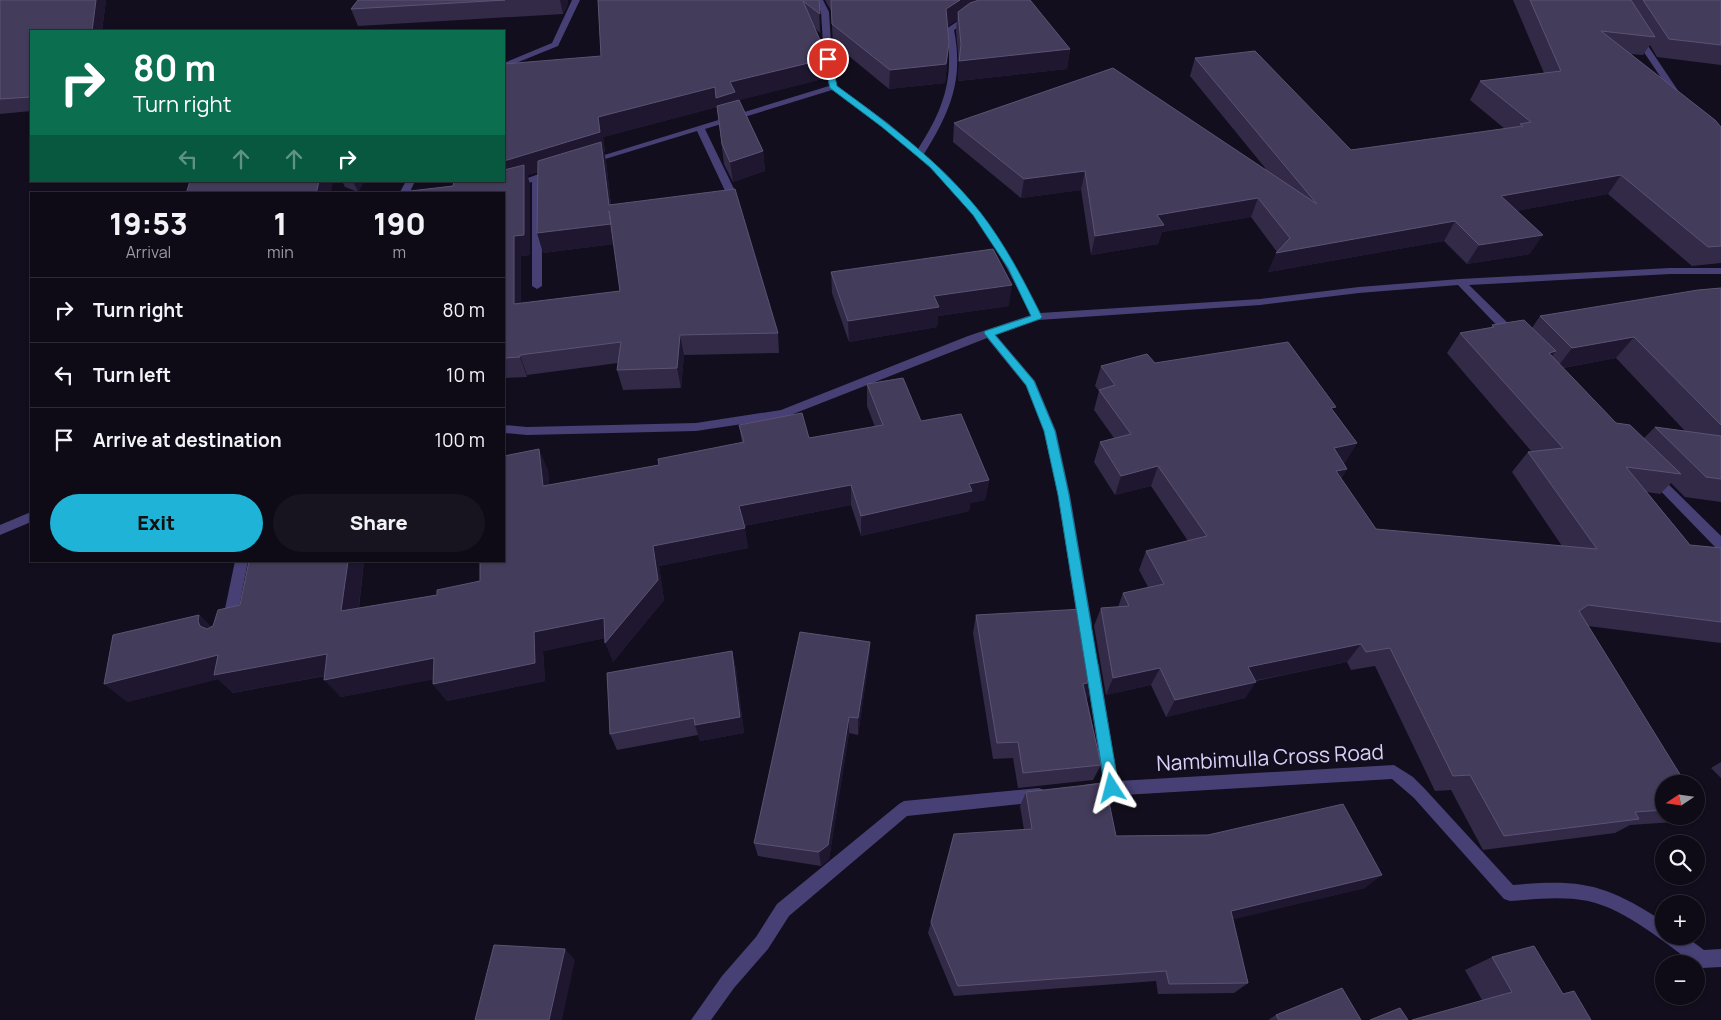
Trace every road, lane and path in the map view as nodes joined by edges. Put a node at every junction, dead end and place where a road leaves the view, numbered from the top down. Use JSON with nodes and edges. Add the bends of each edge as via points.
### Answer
{"nodes":[{"id":1,"x":576,"y":0,"type":"edge"},
{"id":2,"x":819,"y":0,"type":"edge"},
{"id":3,"x":977,"y":14,"type":"edge"},
{"id":4,"x":1633,"y":30,"type":"edge"},
{"id":5,"x":505,"y":66,"type":"edge"},
{"id":6,"x":833,"y":87,"type":"junction"},
{"id":7,"x":1687,"y":108,"type":"edge"},
{"id":8,"x":700,"y":127,"type":"junction"},
{"id":9,"x":919,"y":154,"type":"junction"},
{"id":10,"x":582,"y":163,"type":"edge"},
{"id":11,"x":564,"y":169,"type":"edge"},
{"id":12,"x":537,"y":177,"type":"junction"},
{"id":13,"x":502,"y":187,"type":"edge"},
{"id":14,"x":731,"y":193,"type":"edge"},
{"id":15,"x":1721,"y":271,"type":"edge"},
{"id":16,"x":1460,"y":282,"type":"junction"},
{"id":17,"x":536,"y":286,"type":"dead end"},
{"id":18,"x":1037,"y":317,"type":"junction"},
{"id":19,"x":989,"y":333,"type":"junction"},
{"id":20,"x":1524,"y":346,"type":"edge"},
{"id":21,"x":505,"y":429,"type":"edge"},
{"id":22,"x":1644,"y":466,"type":"edge"},
{"id":23,"x":30,"y":517,"type":"edge"},
{"id":24,"x":0,"y":530,"type":"edge"},
{"id":25,"x":1721,"y":544,"type":"edge"},
{"id":26,"x":242,"y":562,"type":"edge"},
{"id":27,"x":226,"y":640,"type":"edge"},
{"id":28,"x":1112,"y":788,"type":"junction"},
{"id":29,"x":1072,"y":792,"type":"edge"},
{"id":30,"x":1053,"y":794,"type":"edge"},
{"id":31,"x":1655,"y":926,"type":"edge"},
{"id":32,"x":1683,"y":945,"type":"edge"},
{"id":33,"x":1721,"y":958,"type":"edge"},
{"id":34,"x":700,"y":1020,"type":"edge"}],
"edges":[{"from":1,"to":5,"type":"street","via":[[555,44]]},
{"from":2,"to":6,"type":"street","via":[[825,12]]},
{"from":3,"to":9,"type":"street","via":[[950,29],[955,48],[954,84],[938,125]]},
{"from":4,"to":7,"type":"street"},
{"from":6,"to":8,"type":"street"},
{"from":6,"to":9,"type":"street"},
{"from":8,"to":10,"type":"street"},
{"from":8,"to":14,"type":"street"},
{"from":9,"to":18,"type":"street","via":[[977,214],[1012,268]]},
{"from":11,"to":12,"type":"street"},
{"from":12,"to":13,"type":"street"},
{"from":12,"to":17,"type":"street"},
{"from":15,"to":16,"type":"street"},
{"from":16,"to":18,"type":"street","via":[[1260,302]]},
{"from":16,"to":20,"type":"street"},
{"from":18,"to":19,"type":"street"},
{"from":19,"to":21,"type":"street","via":[[783,414],[696,427]]},
{"from":19,"to":28,"type":"street","via":[[1031,384],[1050,431],[1064,495]]},
{"from":22,"to":25,"type":"street"},
{"from":23,"to":24,"type":"street"},
{"from":26,"to":27,"type":"street"},
{"from":28,"to":29,"type":"street","name":"Nambimulla Cross Road"},
{"from":28,"to":31,"type":"street","name":"Nambimulla Cross Road","via":[[1394,772],[1419,793],[1510,893],[1563,890],[1600,896]]},
{"from":30,"to":34,"type":"street","via":[[904,808],[783,910],[762,943]]},
{"from":32,"to":33,"type":"street","via":[[1702,959]]}]}
